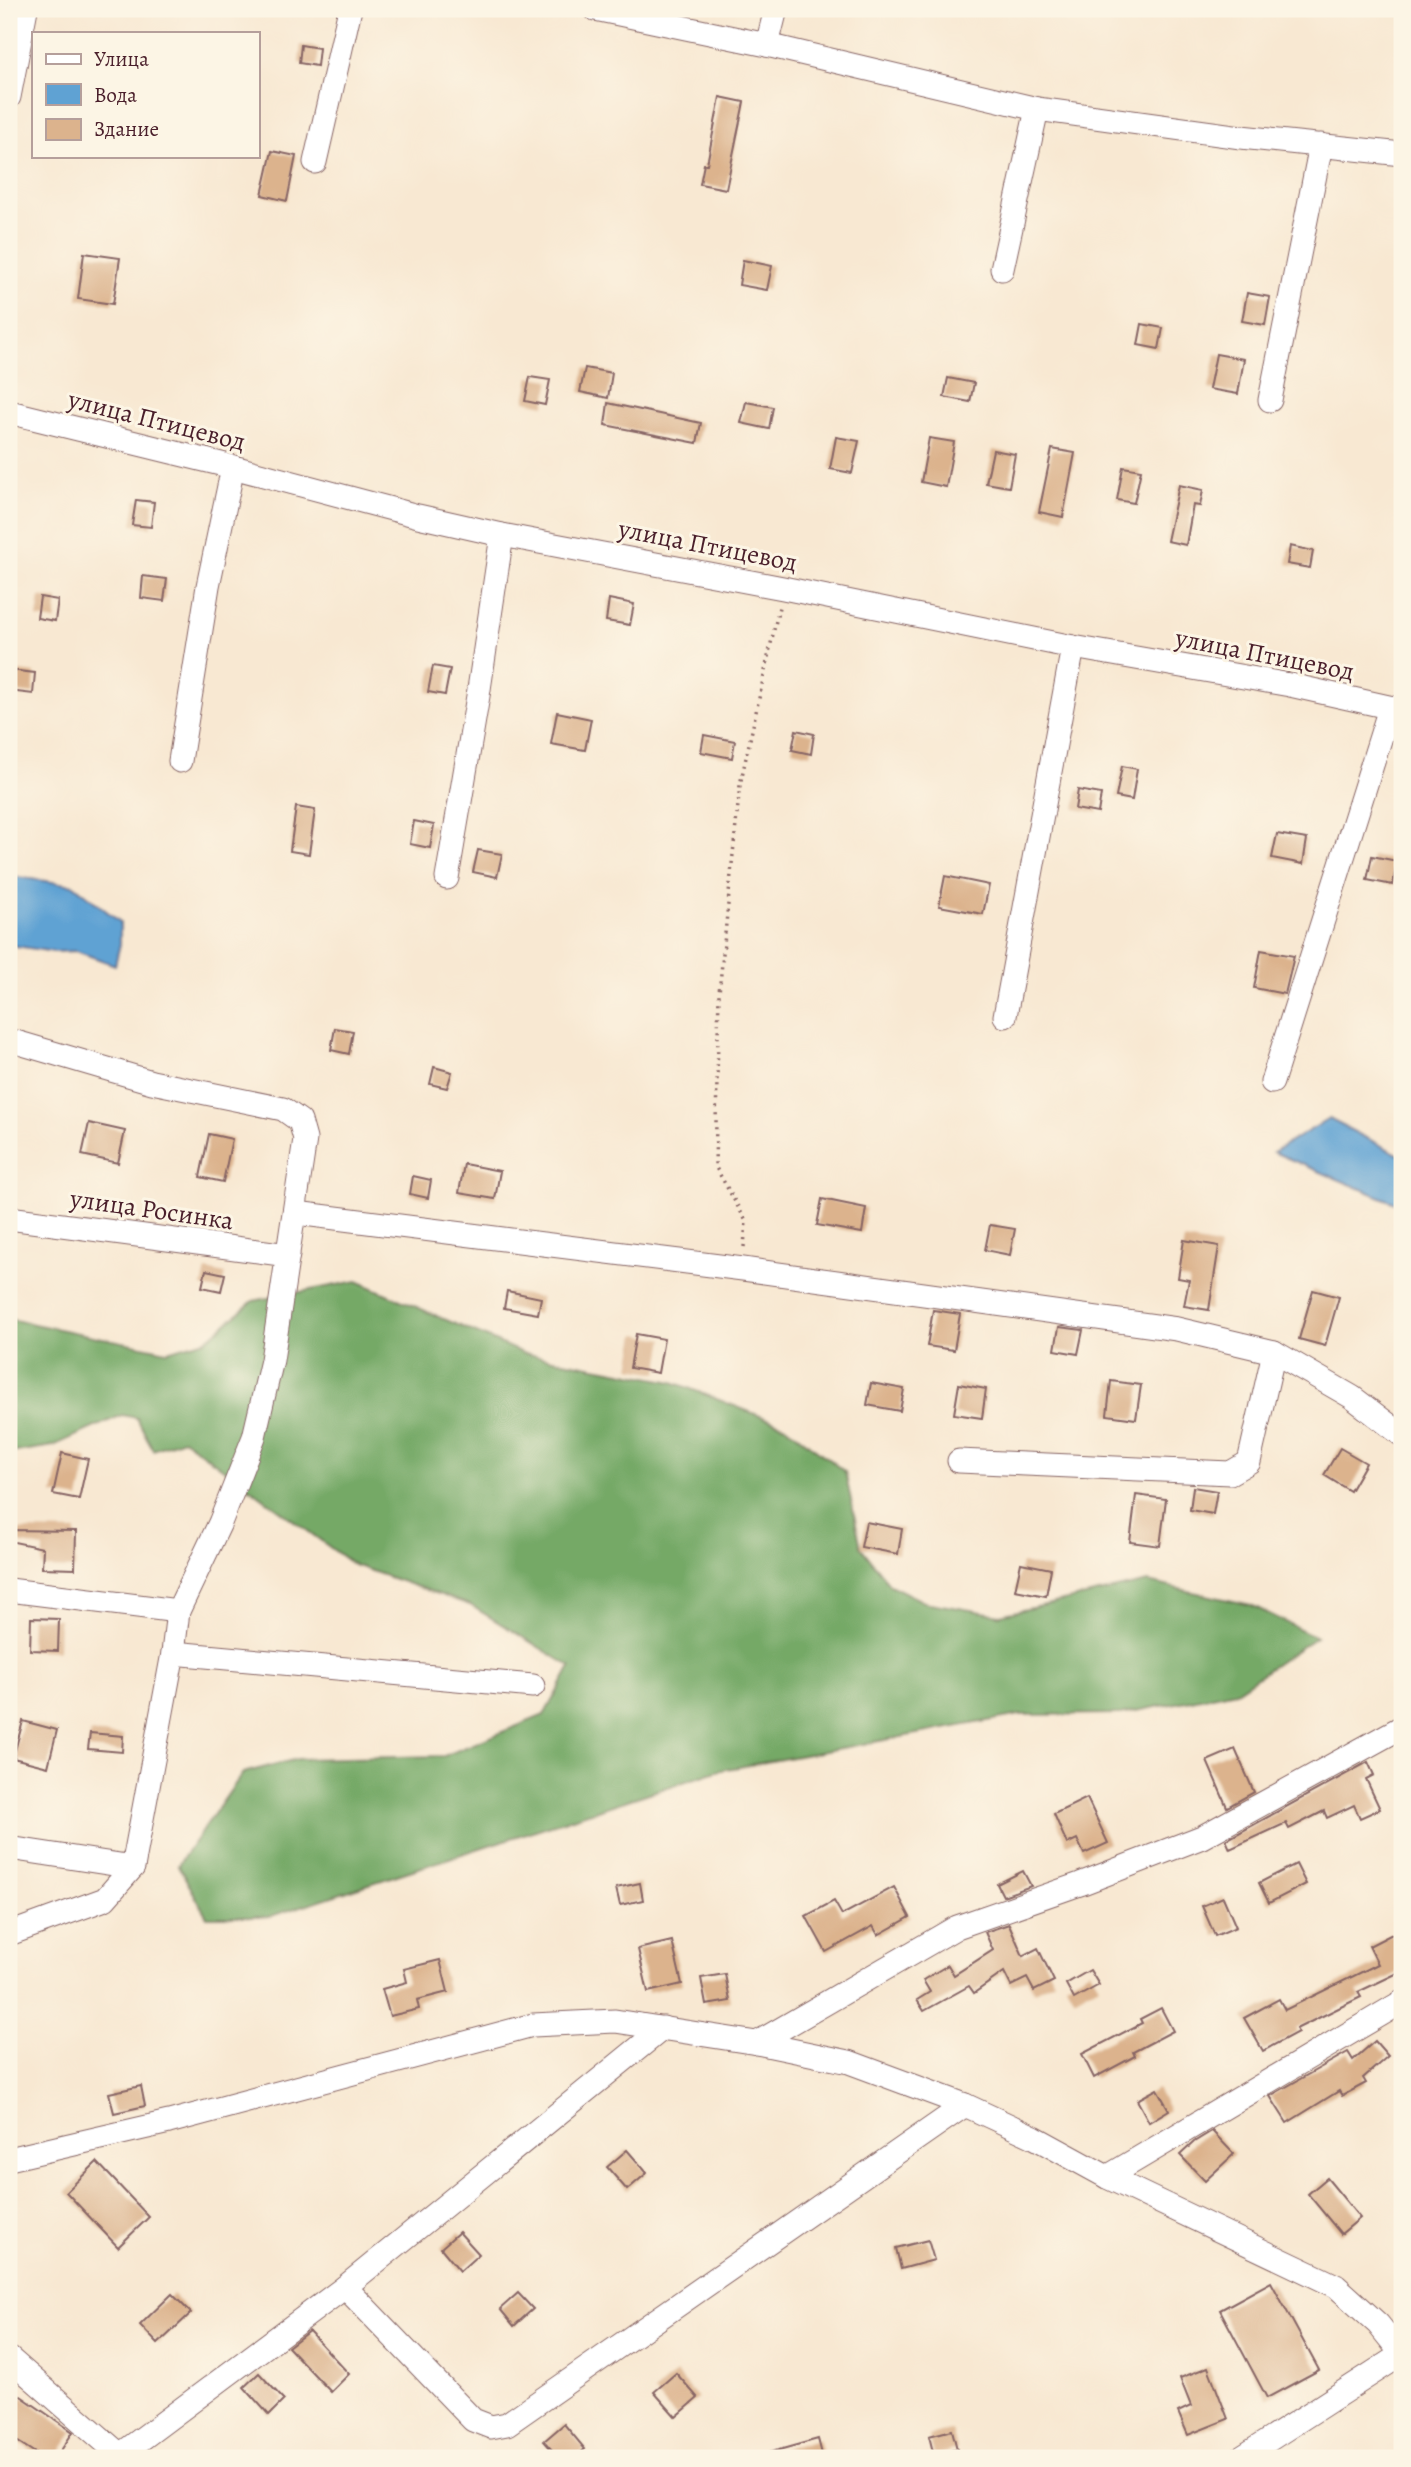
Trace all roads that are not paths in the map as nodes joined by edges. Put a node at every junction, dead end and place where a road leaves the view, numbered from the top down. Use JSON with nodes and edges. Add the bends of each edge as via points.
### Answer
{"nodes":[{"id":1,"x":26,"y":9,"type":"edge"},
{"id":2,"x":350,"y":9,"type":"edge"},
{"id":3,"x":595,"y":9,"type":"edge"},
{"id":4,"x":776,"y":9,"type":"edge"},
{"id":5,"x":767,"y":45,"type":"junction"},
{"id":6,"x":9,"y":97,"type":"edge"},
{"id":7,"x":1037,"y":108,"type":"junction"},
{"id":8,"x":1321,"y":145,"type":"junction"},
{"id":9,"x":1402,"y":154,"type":"edge"},
{"id":10,"x":314,"y":162,"type":"dead end"},
{"id":11,"x":1002,"y":269,"type":"dead end"},
{"id":12,"x":1270,"y":400,"type":"dead end"},
{"id":13,"x":9,"y":412,"type":"edge"},
{"id":14,"x":233,"y":467,"type":"junction"},
{"id":15,"x":502,"y":536,"type":"junction"},
{"id":16,"x":1073,"y":647,"type":"junction"},
{"id":17,"x":1396,"y":709,"type":"edge"},
{"id":18,"x":180,"y":761,"type":"dead end"},
{"id":19,"x":447,"y":878,"type":"dead end"},
{"id":20,"x":1005,"y":1016,"type":"dead end"},
{"id":21,"x":9,"y":1040,"type":"edge"},
{"id":22,"x":1272,"y":1082,"type":"dead end"},
{"id":23,"x":296,"y":1213,"type":"junction"},
{"id":24,"x":9,"y":1218,"type":"edge"},
{"id":25,"x":288,"y":1255,"type":"junction"},
{"id":26,"x":1274,"y":1352,"type":"junction"},
{"id":27,"x":1402,"y":1435,"type":"edge"},
{"id":28,"x":959,"y":1461,"type":"dead end"},
{"id":29,"x":9,"y":1590,"type":"edge"},
{"id":30,"x":178,"y":1611,"type":"junction"},
{"id":31,"x":173,"y":1653,"type":"junction"},
{"id":32,"x":533,"y":1686,"type":"dead end"},
{"id":33,"x":1402,"y":1727,"type":"edge"},
{"id":34,"x":9,"y":1848,"type":"edge"},
{"id":35,"x":133,"y":1867,"type":"junction"},
{"id":36,"x":9,"y":1934,"type":"edge"},
{"id":37,"x":1402,"y":2002,"type":"edge"},
{"id":38,"x":663,"y":2028,"type":"junction"},
{"id":39,"x":757,"y":2043,"type":"junction"},
{"id":40,"x":965,"y":2105,"type":"junction"},
{"id":41,"x":9,"y":2159,"type":"edge"},
{"id":42,"x":1107,"y":2177,"type":"junction"},
{"id":43,"x":345,"y":2287,"type":"junction"},
{"id":44,"x":1402,"y":2354,"type":"edge"},
{"id":45,"x":9,"y":2358,"type":"edge"},
{"id":46,"x":122,"y":2457,"type":"edge"},
{"id":47,"x":1241,"y":2458,"type":"edge"}],
"edges":[{"from":1,"to":6,"type":"street"},
{"from":2,"to":10,"type":"street"},
{"from":3,"to":5,"type":"street"},
{"from":4,"to":5,"type":"street"},
{"from":5,"to":7,"type":"street"},
{"from":7,"to":8,"type":"street"},
{"from":7,"to":11,"type":"street"},
{"from":8,"to":9,"type":"street"},
{"from":8,"to":12,"type":"street"},
{"from":13,"to":14,"type":"street","name":"улица Птицевод"},
{"from":14,"to":15,"type":"street","name":"улица Птицевод"},
{"from":14,"to":18,"type":"street"},
{"from":15,"to":16,"type":"street","name":"улица Птицевод"},
{"from":15,"to":19,"type":"street"},
{"from":16,"to":17,"type":"street","name":"улица Птицевод","via":[[1290,685]]},
{"from":16,"to":20,"type":"street"},
{"from":17,"to":22,"type":"street"},
{"from":21,"to":23,"type":"street","via":[[152,1082],[283,1109],[300,1121],[305,1139]]},
{"from":23,"to":25,"type":"street"},
{"from":23,"to":26,"type":"street","via":[[1177,1329]]},
{"from":24,"to":25,"type":"street","name":"улица Росинка"},
{"from":25,"to":30,"type":"street","via":[[272,1360],[254,1437]]},
{"from":26,"to":27,"type":"street","via":[[1352,1397]]},
{"from":26,"to":28,"type":"street","via":[[1249,1462],[1230,1474]]},
{"from":29,"to":30,"type":"street"},
{"from":30,"to":31,"type":"street"},
{"from":31,"to":32,"type":"street"},
{"from":31,"to":35,"type":"street"},
{"from":33,"to":39,"type":"street","via":[[1202,1837],[957,1927]]},
{"from":34,"to":35,"type":"street"},
{"from":35,"to":36,"type":"street","via":[[105,1899]]},
{"from":37,"to":42,"type":"street"},
{"from":38,"to":39,"type":"street"},
{"from":38,"to":41,"type":"street","via":[[614,2021],[533,2025],[169,2122]]},
{"from":38,"to":43,"type":"street"},
{"from":39,"to":40,"type":"street","via":[[849,2062]]},
{"from":40,"to":42,"type":"street"},
{"from":40,"to":43,"type":"street","via":[[507,2424],[491,2427],[473,2420]]},
{"from":42,"to":44,"type":"street","via":[[1336,2286],[1378,2324]]},
{"from":43,"to":46,"type":"street"},
{"from":44,"to":47,"type":"street"},
{"from":45,"to":46,"type":"street"}]}
